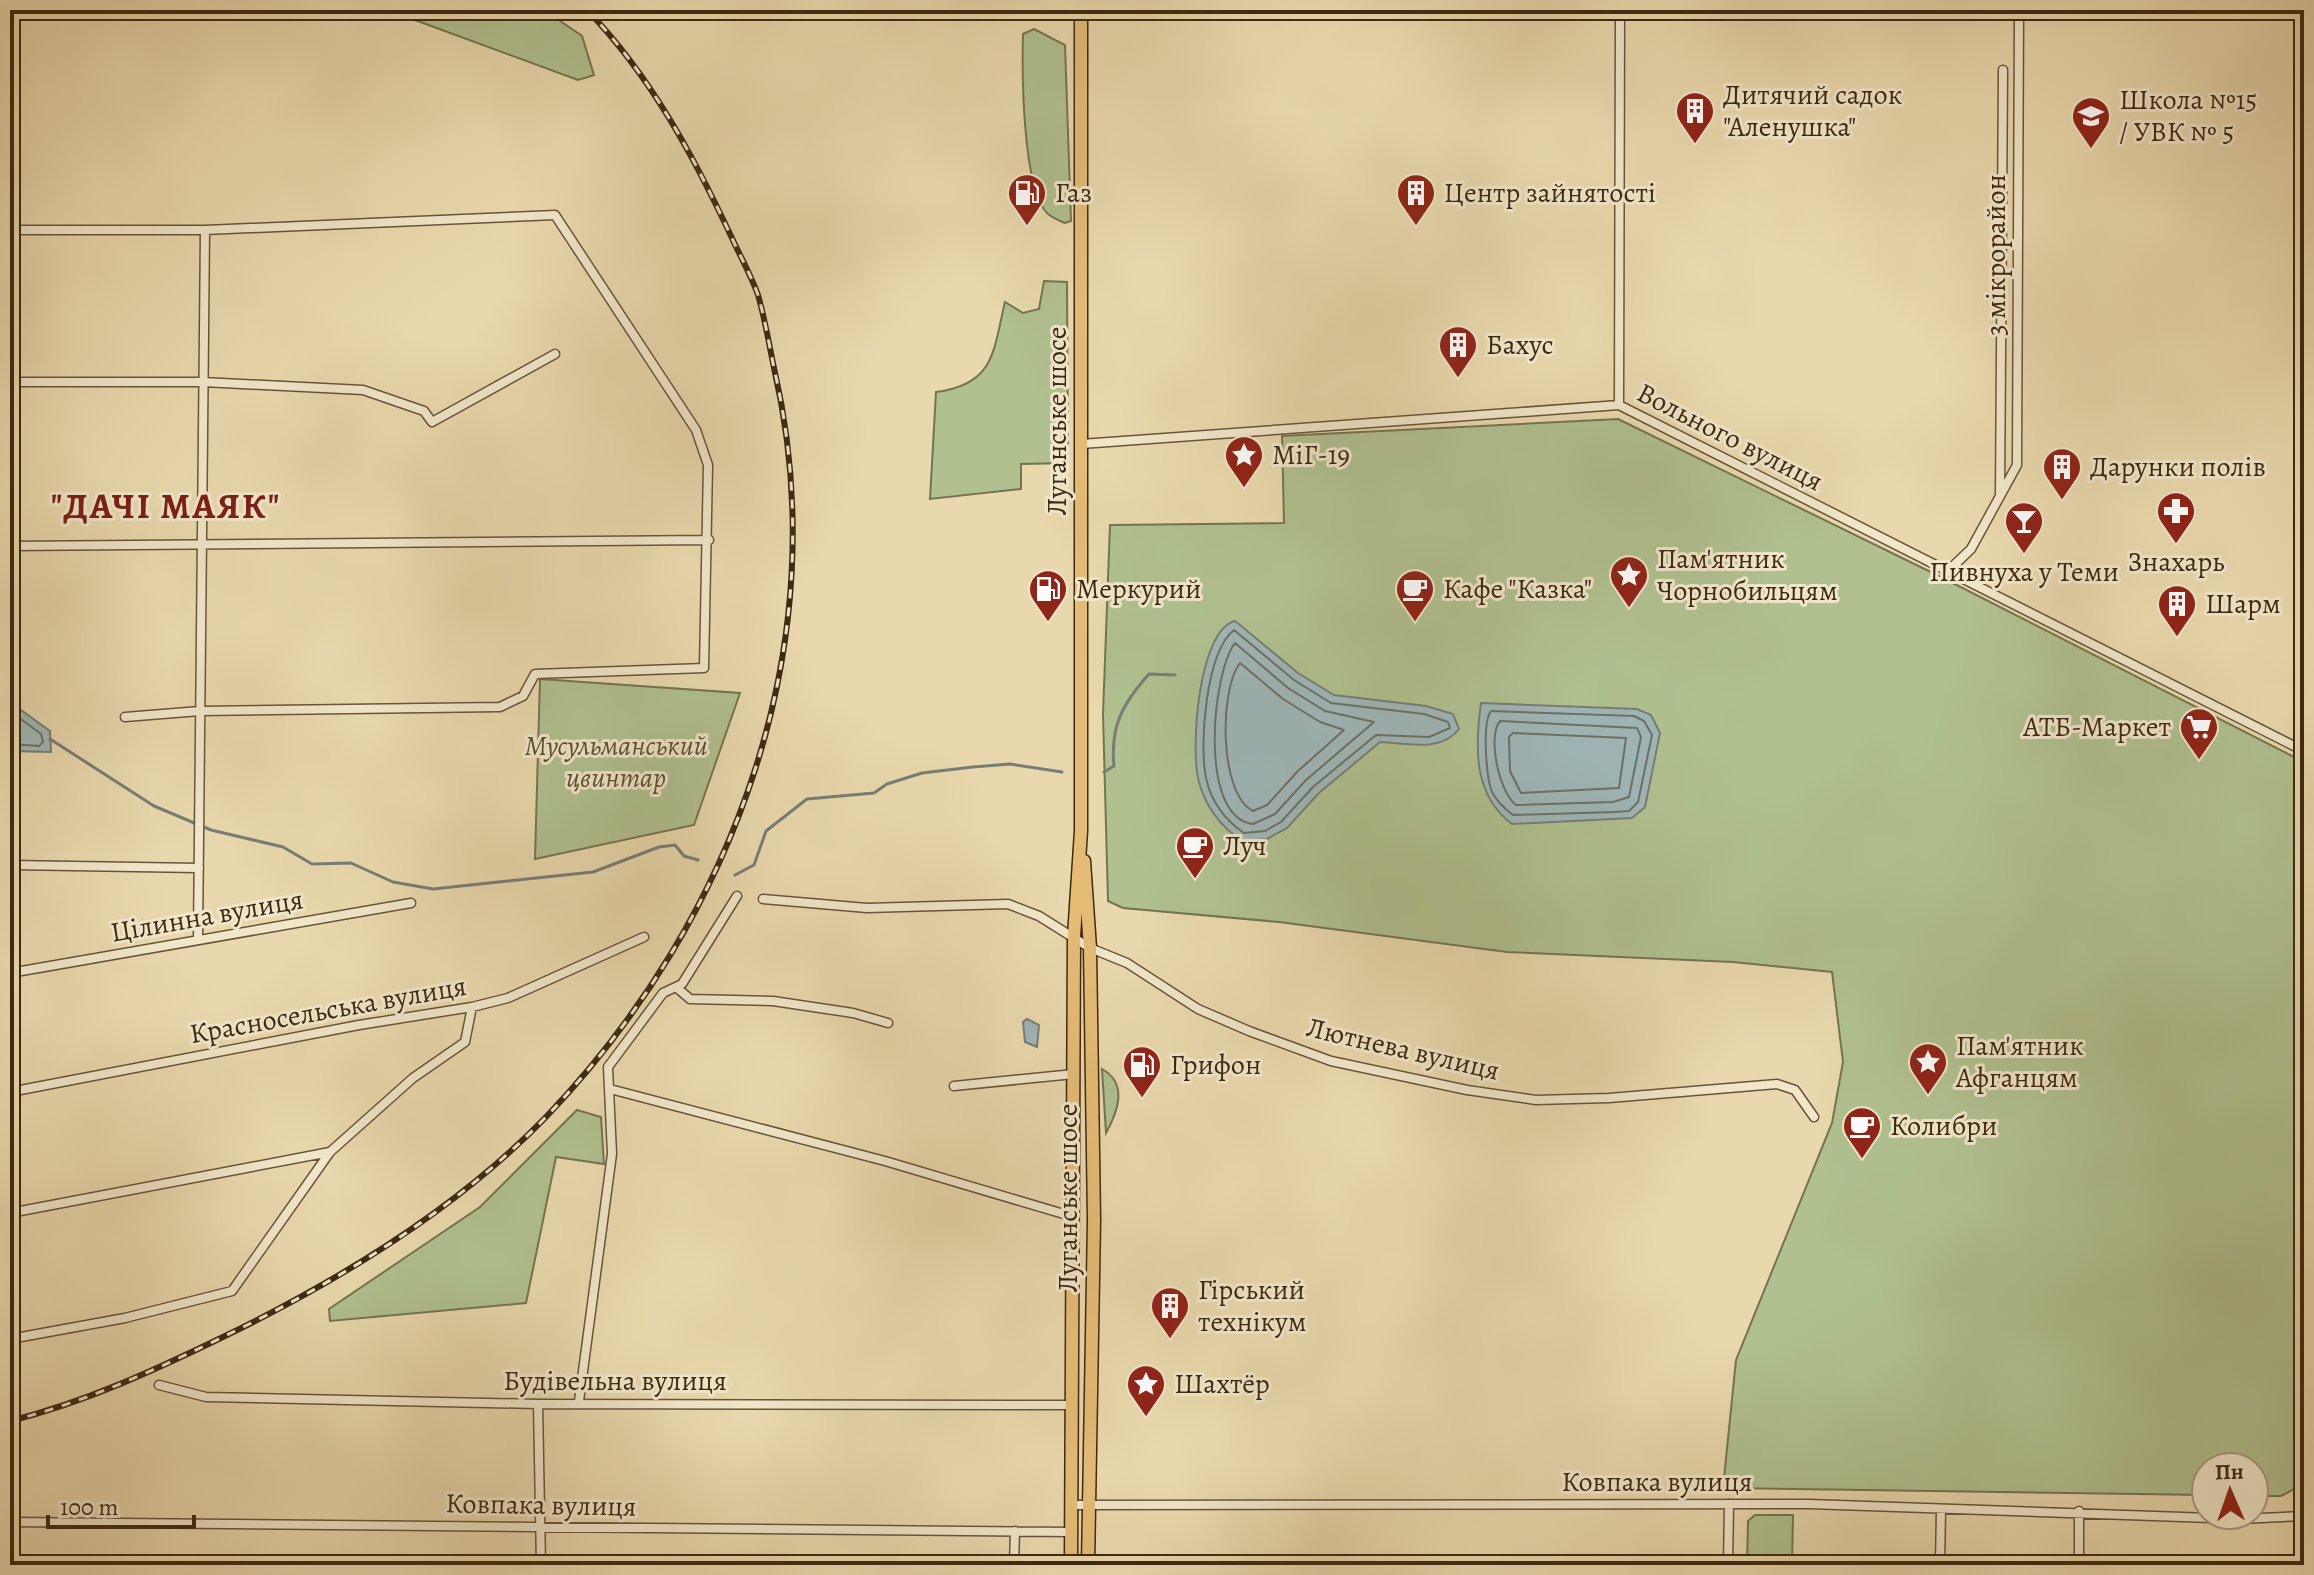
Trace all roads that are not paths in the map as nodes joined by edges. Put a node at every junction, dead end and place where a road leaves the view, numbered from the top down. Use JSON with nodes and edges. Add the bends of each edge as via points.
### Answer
{"nodes":[{"id":1,"x":1081,"y":10,"type":"edge"},
{"id":2,"x":1620,"y":10,"type":"edge"},
{"id":3,"x":2019,"y":10,"type":"edge"},
{"id":4,"x":2003,"y":70,"type":"dead end"},
{"id":5,"x":10,"y":230,"type":"edge"},
{"id":6,"x":205,"y":230,"type":"junction"},
{"id":7,"x":555,"y":354,"type":"dead end"},
{"id":8,"x":10,"y":382,"type":"edge"},
{"id":9,"x":203,"y":382,"type":"junction"},
{"id":10,"x":1619,"y":405,"type":"junction"},
{"id":11,"x":1081,"y":444,"type":"junction"},
{"id":12,"x":2000,"y":496,"type":"junction"},
{"id":13,"x":709,"y":540,"type":"junction"},
{"id":14,"x":202,"y":544,"type":"junction"},
{"id":15,"x":10,"y":546,"type":"edge"},
{"id":16,"x":1948,"y":571,"type":"junction"},
{"id":17,"x":200,"y":711,"type":"junction"},
{"id":18,"x":125,"y":717,"type":"dead end"},
{"id":19,"x":2304,"y":751,"type":"edge"},
{"id":20,"x":1081,"y":831,"type":"junction"},
{"id":21,"x":10,"y":865,"type":"edge"},
{"id":22,"x":199,"y":868,"type":"junction"},
{"id":23,"x":737,"y":896,"type":"dead end"},
{"id":24,"x":763,"y":899,"type":"dead end"},
{"id":25,"x":411,"y":903,"type":"dead end"},
{"id":26,"x":1074,"y":936,"type":"junction"},
{"id":27,"x":644,"y":937,"type":"dead end"},
{"id":28,"x":198,"y":938,"type":"junction"},
{"id":29,"x":1090,"y":948,"type":"junction"},
{"id":30,"x":10,"y":973,"type":"edge"},
{"id":31,"x":676,"y":987,"type":"junction"},
{"id":32,"x":472,"y":1007,"type":"junction"},
{"id":33,"x":888,"y":1023,"type":"dead end"},
{"id":34,"x":1074,"y":1074,"type":"junction"},
{"id":35,"x":954,"y":1086,"type":"dead end"},
{"id":36,"x":610,"y":1089,"type":"junction"},
{"id":37,"x":10,"y":1092,"type":"edge"},
{"id":38,"x":1814,"y":1117,"type":"dead end"},
{"id":39,"x":330,"y":1152,"type":"junction"},
{"id":40,"x":10,"y":1213,"type":"edge"},
{"id":41,"x":1074,"y":1217,"type":"junction"},
{"id":42,"x":10,"y":1339,"type":"edge"},
{"id":43,"x":159,"y":1385,"type":"dead end"},
{"id":44,"x":579,"y":1401,"type":"junction"},
{"id":45,"x":538,"y":1404,"type":"junction"},
{"id":46,"x":1072,"y":1405,"type":"junction"},
{"id":47,"x":1729,"y":1504,"type":"junction"},
{"id":48,"x":1073,"y":1505,"type":"junction"},
{"id":49,"x":1090,"y":1505,"type":"junction"},
{"id":50,"x":1941,"y":1509,"type":"junction"},
{"id":51,"x":2079,"y":1511,"type":"junction"},
{"id":52,"x":2304,"y":1516,"type":"edge"},
{"id":53,"x":10,"y":1522,"type":"edge"},
{"id":54,"x":541,"y":1527,"type":"junction"},
{"id":55,"x":1015,"y":1531,"type":"junction"},
{"id":56,"x":1072,"y":1532,"type":"junction"},
{"id":57,"x":541,"y":1565,"type":"edge"},
{"id":58,"x":1014,"y":1565,"type":"edge"},
{"id":59,"x":1071,"y":1565,"type":"edge"},
{"id":60,"x":1088,"y":1565,"type":"edge"},
{"id":61,"x":1728,"y":1565,"type":"edge"},
{"id":62,"x":1940,"y":1565,"type":"edge"},
{"id":63,"x":2079,"y":1565,"type":"edge"}],
"edges":[{"from":1,"to":11,"type":"main road","name":"Луганське шосе"},
{"from":2,"to":10,"type":"street"},
{"from":3,"to":12,"type":"street","name":"3 мікрорайон","via":[[2017,465]]},
{"from":4,"to":12,"type":"street","name":"3 мікрорайон"},
{"from":5,"to":6,"type":"street"},
{"from":6,"to":9,"type":"street"},
{"from":6,"to":13,"type":"street","via":[[555,215],[696,430],[708,465]]},
{"from":7,"to":9,"type":"street","via":[[432,422],[424,411],[363,390]]},
{"from":8,"to":9,"type":"street"},
{"from":9,"to":14,"type":"street"},
{"from":10,"to":11,"type":"street","name":"Вольного вулиця"},
{"from":10,"to":16,"type":"street","name":"Вольного вулиця"},
{"from":11,"to":20,"type":"main road","name":"Луганське шосе"},
{"from":12,"to":16,"type":"street","name":"3 мікрорайон","via":[[1971,549]]},
{"from":13,"to":14,"type":"street"},
{"from":13,"to":17,"type":"street","via":[[704,668],[535,674],[523,696],[500,707]]},
{"from":14,"to":15,"type":"street"},
{"from":14,"to":17,"type":"street"},
{"from":16,"to":19,"type":"street","name":"Вольного вулиця"},
{"from":17,"to":18,"type":"street"},
{"from":17,"to":22,"type":"street"},
{"from":20,"to":26,"type":"main road","name":"Луганське шосе"},
{"from":20,"to":29,"type":"main road","name":"Луганське шосе"},
{"from":21,"to":22,"type":"street"},
{"from":22,"to":28,"type":"street"},
{"from":23,"to":31,"type":"street"},
{"from":24,"to":26,"type":"street","name":"Лютнева вулиця","via":[[867,908],[1008,904]]},
{"from":25,"to":28,"type":"street","name":"Цілинна вулиця"},
{"from":26,"to":29,"type":"street","name":"Лютнева вулиця"},
{"from":26,"to":34,"type":"main road","name":"Луганське шосе"},
{"from":27,"to":32,"type":"street","name":"Красносельська вулиця","via":[[508,998]]},
{"from":28,"to":30,"type":"street","name":"Цілинна вулиця"},
{"from":29,"to":38,"type":"street","name":"Лютнева вулиця","via":[[1127,963],[1198,1009],[1331,1061],[1536,1100],[1777,1084],[1795,1090]]},
{"from":29,"to":49,"type":"main road","name":"Луганське шосе"},
{"from":31,"to":33,"type":"street","via":[[690,999],[773,1001]]},
{"from":31,"to":36,"type":"street","via":[[663,993],[608,1067]]},
{"from":32,"to":37,"type":"street","name":"Красносельська вулиця"},
{"from":32,"to":39,"type":"street","via":[[465,1042],[413,1078]]},
{"from":34,"to":35,"type":"street"},
{"from":34,"to":41,"type":"main road","name":"Луганське шосе"},
{"from":36,"to":41,"type":"street"},
{"from":36,"to":44,"type":"street","via":[[612,1154]]},
{"from":39,"to":40,"type":"street"},
{"from":39,"to":42,"type":"street","via":[[232,1291]]},
{"from":41,"to":46,"type":"main road","name":"Луганське шосе"},
{"from":43,"to":45,"type":"street","name":"Будівельна вулиця","via":[[206,1397]]},
{"from":44,"to":45,"type":"street","name":"Будівельна вулиця"},
{"from":44,"to":46,"type":"street","name":"Будівельна вулиця"},
{"from":45,"to":54,"type":"street"},
{"from":46,"to":48,"type":"main road","name":"Луганське шосе"},
{"from":47,"to":49,"type":"street","name":"Ковпака вулиця"},
{"from":47,"to":50,"type":"street","name":"Ковпака вулиця"},
{"from":47,"to":61,"type":"street"},
{"from":48,"to":49,"type":"street","name":"Ковпака вулиця"},
{"from":48,"to":56,"type":"main road","name":"Луганське шосе"},
{"from":49,"to":60,"type":"main road","name":"Луганське шосе"},
{"from":50,"to":51,"type":"street","name":"Ковпака вулиця"},
{"from":50,"to":62,"type":"street"},
{"from":51,"to":52,"type":"street","name":"Ковпака вулиця","via":[[2240,1519]]},
{"from":51,"to":63,"type":"street"},
{"from":53,"to":54,"type":"street","name":"Ковпака вулиця"},
{"from":54,"to":55,"type":"street","name":"Ковпака вулиця"},
{"from":54,"to":57,"type":"street"},
{"from":55,"to":56,"type":"street","name":"Ковпака вулиця"},
{"from":55,"to":58,"type":"street"},
{"from":56,"to":59,"type":"main road","name":"Луганське шосе"}]}
